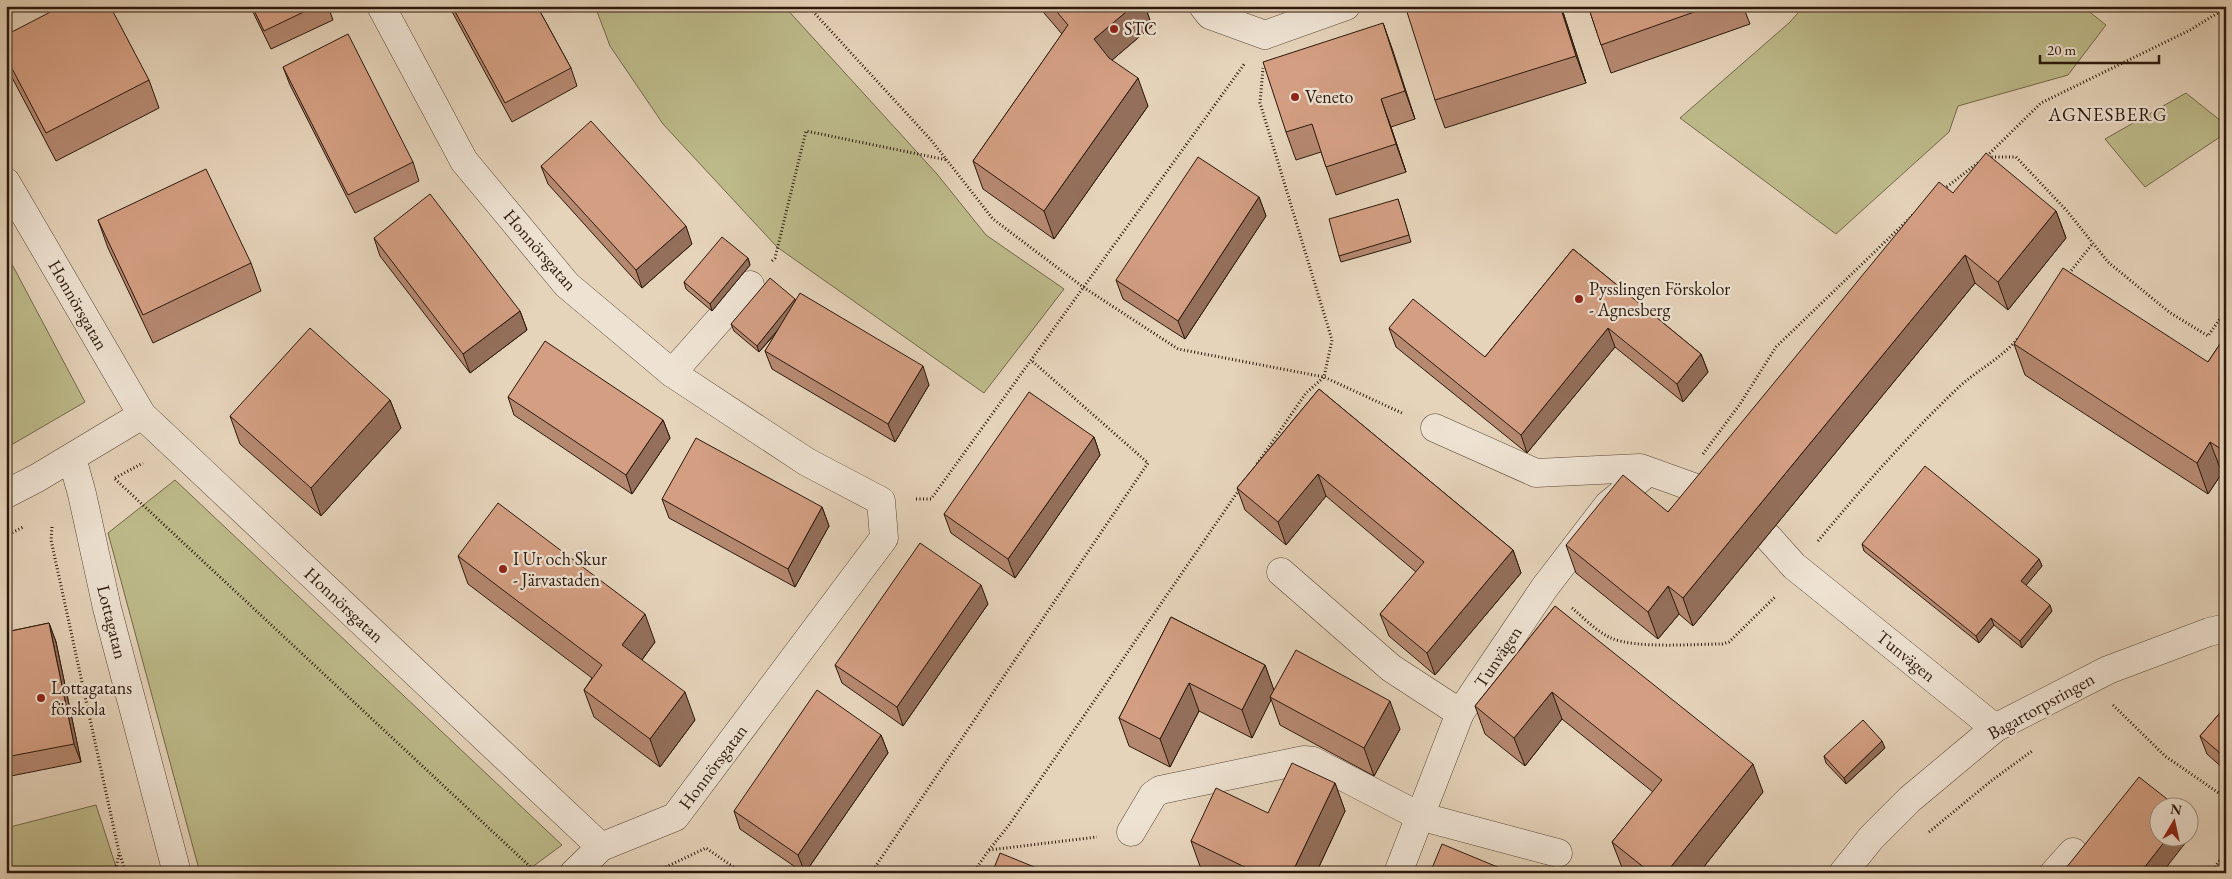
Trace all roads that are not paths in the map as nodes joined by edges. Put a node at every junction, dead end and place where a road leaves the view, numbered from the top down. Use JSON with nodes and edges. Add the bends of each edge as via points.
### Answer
{"nodes":[{"id":1,"x":380,"y":6,"type":"edge"},
{"id":2,"x":1203,"y":6,"type":"edge"},
{"id":3,"x":1346,"y":6,"type":"edge"},
{"id":4,"x":6,"y":182,"type":"edge"},
{"id":5,"x":750,"y":285,"type":"dead end"},
{"id":6,"x":672,"y":374,"type":"junction"},
{"id":7,"x":142,"y":416,"type":"junction"},
{"id":8,"x":1435,"y":428,"type":"road end"},
{"id":9,"x":72,"y":458,"type":"junction"},
{"id":10,"x":1648,"y":472,"type":"junction"},
{"id":11,"x":6,"y":494,"type":"edge"},
{"id":12,"x":1715,"y":495,"type":"edge"},
{"id":13,"x":1767,"y":536,"type":"edge"},
{"id":14,"x":1281,"y":572,"type":"dead end"},
{"id":15,"x":2226,"y":628,"type":"edge"},
{"id":16,"x":1460,"y":712,"type":"junction"},
{"id":17,"x":1996,"y":728,"type":"junction"},
{"id":18,"x":1419,"y":816,"type":"junction"},
{"id":19,"x":1131,"y":832,"type":"road end"},
{"id":20,"x":602,"y":847,"type":"junction"},
{"id":21,"x":2073,"y":852,"type":"dead end"},
{"id":22,"x":1558,"y":853,"type":"dead end"},
{"id":23,"x":177,"y":873,"type":"edge"},
{"id":24,"x":574,"y":873,"type":"edge"},
{"id":25,"x":1398,"y":873,"type":"edge"},
{"id":26,"x":1843,"y":873,"type":"edge"},
{"id":27,"x":2054,"y":873,"type":"edge"}],
"edges":[{"from":1,"to":6,"type":"street","name":"Honnörsgatan","via":[[464,161],[567,285]]},
{"from":2,"to":3,"type":"street","via":[[1210,15],[1265,35]]},
{"from":4,"to":7,"type":"street","name":"Honnörsgatan"},
{"from":5,"to":6,"type":"street"},
{"from":6,"to":20,"type":"street","name":"Honnörsgatan","via":[[807,462],[881,501],[884,538],[675,817]]},
{"from":7,"to":9,"type":"street"},
{"from":7,"to":20,"type":"street","name":"Honnörsgatan"},
{"from":8,"to":10,"type":"street","via":[[1536,473],[1640,468]]},
{"from":9,"to":11,"type":"street"},
{"from":9,"to":23,"type":"street","name":"Lottagatan","via":[[107,608]]},
{"from":10,"to":12,"type":"street"},
{"from":10,"to":16,"type":"street","name":"Tunvägen","via":[[1608,505],[1545,587]]},
{"from":13,"to":17,"type":"street","name":"Tunvägen","via":[[1794,566]]},
{"from":14,"to":16,"type":"street","via":[[1392,668]]},
{"from":15,"to":17,"type":"street","name":"Bagartorpsringen","via":[[2108,670]]},
{"from":16,"to":18,"type":"street","name":"Tunvägen"},
{"from":17,"to":26,"type":"street","name":"Bagartorpsringen","via":[[1910,798]]},
{"from":18,"to":19,"type":"street","via":[[1313,761],[1304,760],[1160,790],[1153,795]]},
{"from":18,"to":22,"type":"street"},
{"from":18,"to":25,"type":"street","name":"Tunvägen"},
{"from":20,"to":24,"type":"street"},
{"from":21,"to":27,"type":"street"}]}
